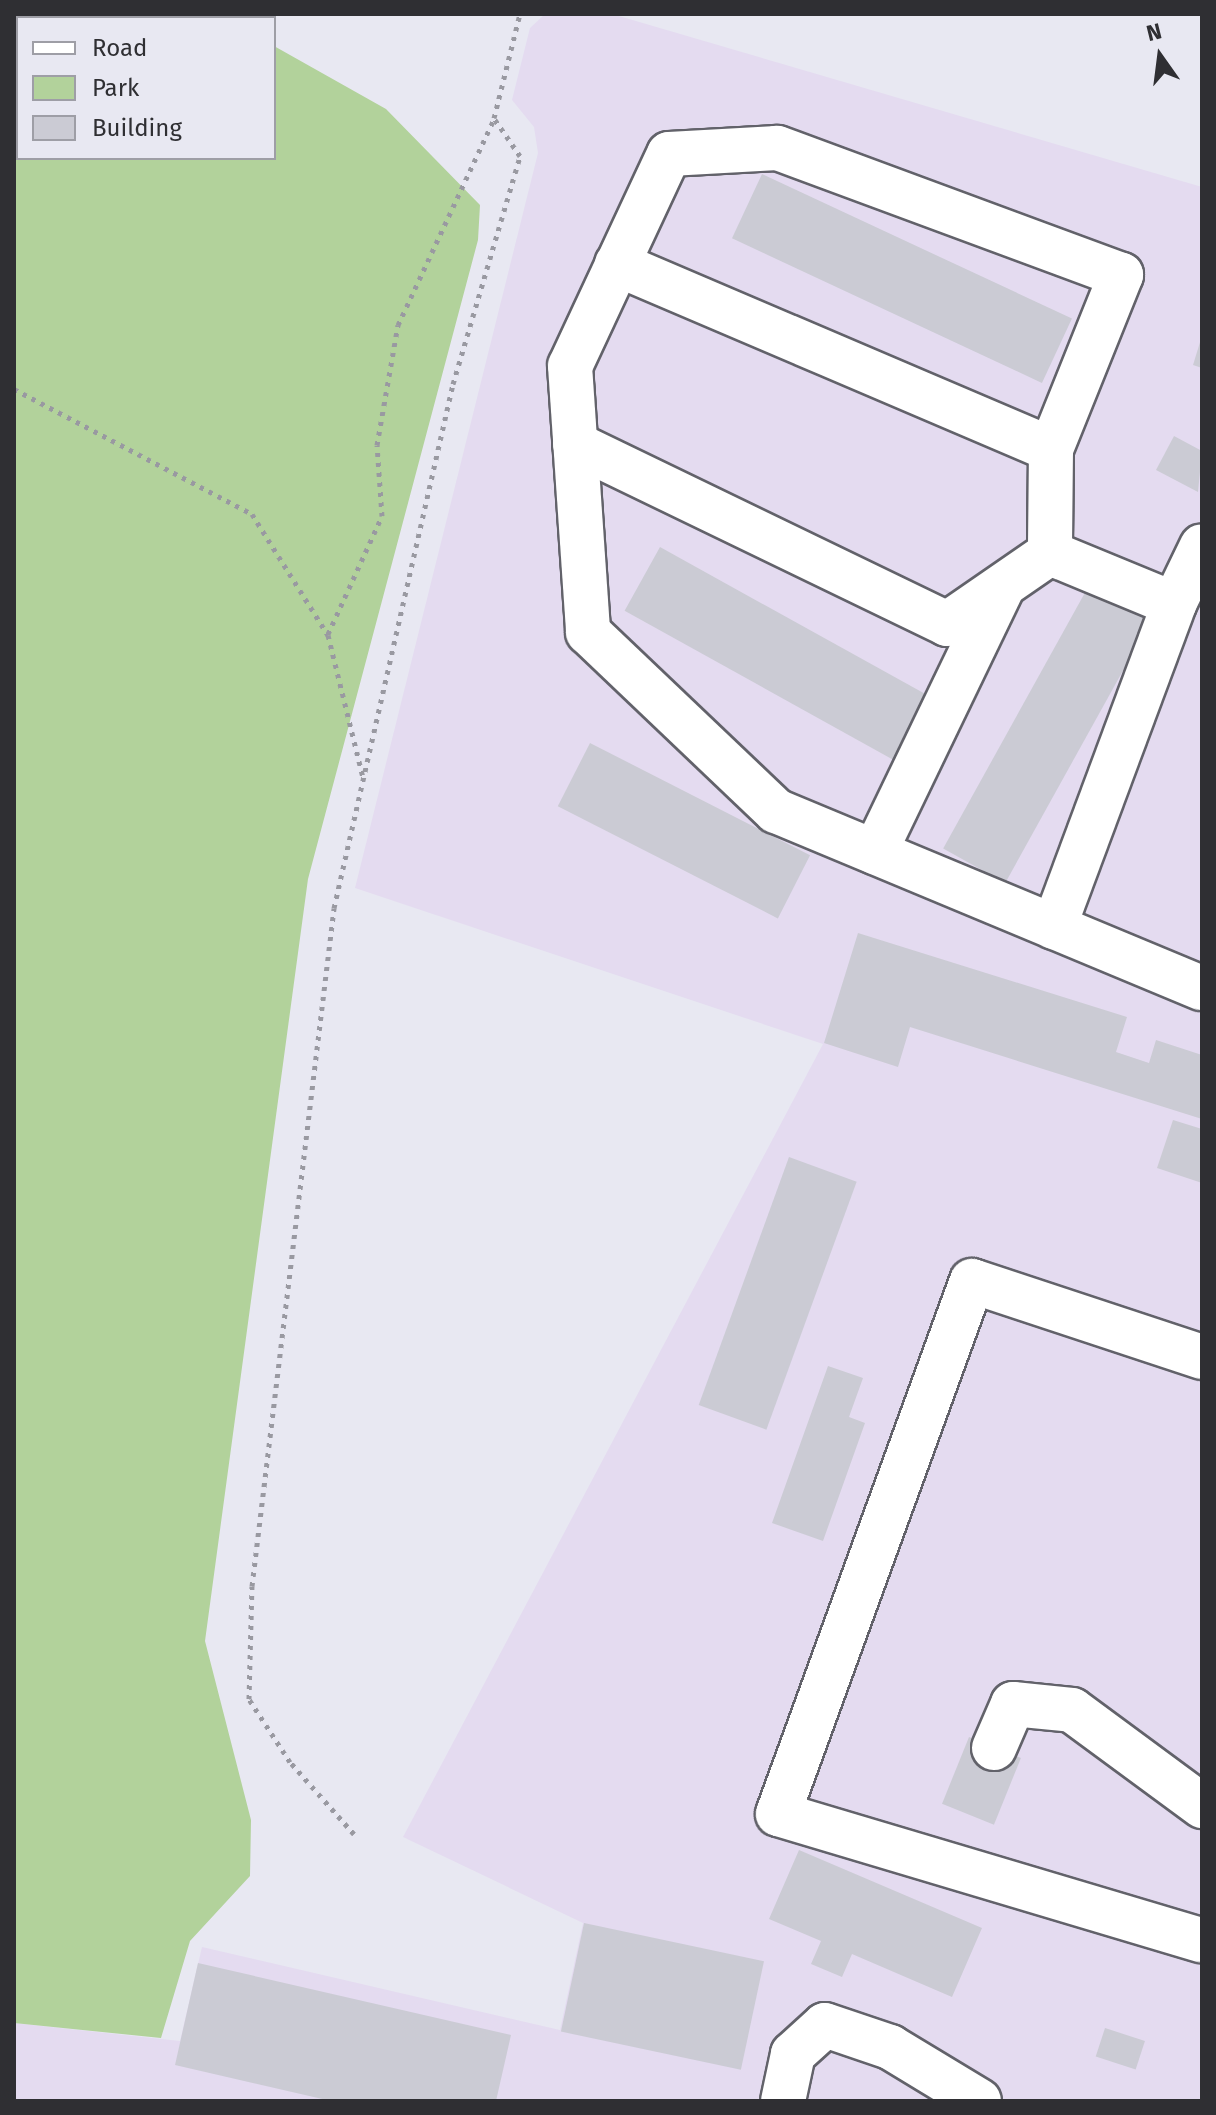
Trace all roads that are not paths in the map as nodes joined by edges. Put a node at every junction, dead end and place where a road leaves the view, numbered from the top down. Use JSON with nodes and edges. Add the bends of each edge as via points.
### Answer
{"nodes":[{"id":1,"x":617,"y":264,"type":"junction"},
{"id":2,"x":575,"y":444,"type":"junction"},
{"id":3,"x":1051,"y":449,"type":"junction"},
{"id":4,"x":1050,"y":553,"type":"junction"},
{"id":5,"x":1200,"y":555,"type":"edge"},
{"id":6,"x":1003,"y":586,"type":"junction"},
{"id":7,"x":1174,"y":604,"type":"junction"},
{"id":8,"x":875,"y":852,"type":"junction"},
{"id":9,"x":1054,"y":927,"type":"junction"},
{"id":10,"x":1202,"y":988,"type":"edge"},
{"id":11,"x":1202,"y":1357,"type":"edge"},
{"id":12,"x":994,"y":1748,"type":"dead end"},
{"id":13,"x":1202,"y":1806,"type":"edge"},
{"id":14,"x":1202,"y":1940,"type":"edge"},
{"id":15,"x":783,"y":2101,"type":"edge"},
{"id":16,"x":979,"y":2101,"type":"edge"}],
"edges":[{"from":1,"to":2,"type":"lane","via":[[570,366]]},
{"from":1,"to":3,"type":"lane"},
{"from":1,"to":3,"type":"lane","via":[[669,154],[777,148],[1121,275]]},
{"from":2,"to":6,"type":"lane","via":[[947,624]]},
{"from":2,"to":8,"type":"lane","via":[[588,632],[776,811]]},
{"from":3,"to":4,"type":"lane"},
{"from":4,"to":6,"type":"lane"},
{"from":4,"to":7,"type":"lane"},
{"from":5,"to":7,"type":"lane"},
{"from":6,"to":8,"type":"lane"},
{"from":7,"to":9,"type":"lane"},
{"from":8,"to":9,"type":"lane"},
{"from":9,"to":10,"type":"lane"},
{"from":11,"to":14,"type":"lane","via":[[972,1281],[778,1814]]},
{"from":12,"to":13,"type":"lane","via":[[1013,1704],[1072,1710]]},
{"from":15,"to":16,"type":"lane","via":[[793,2054],[825,2025],[890,2047]]}]}
